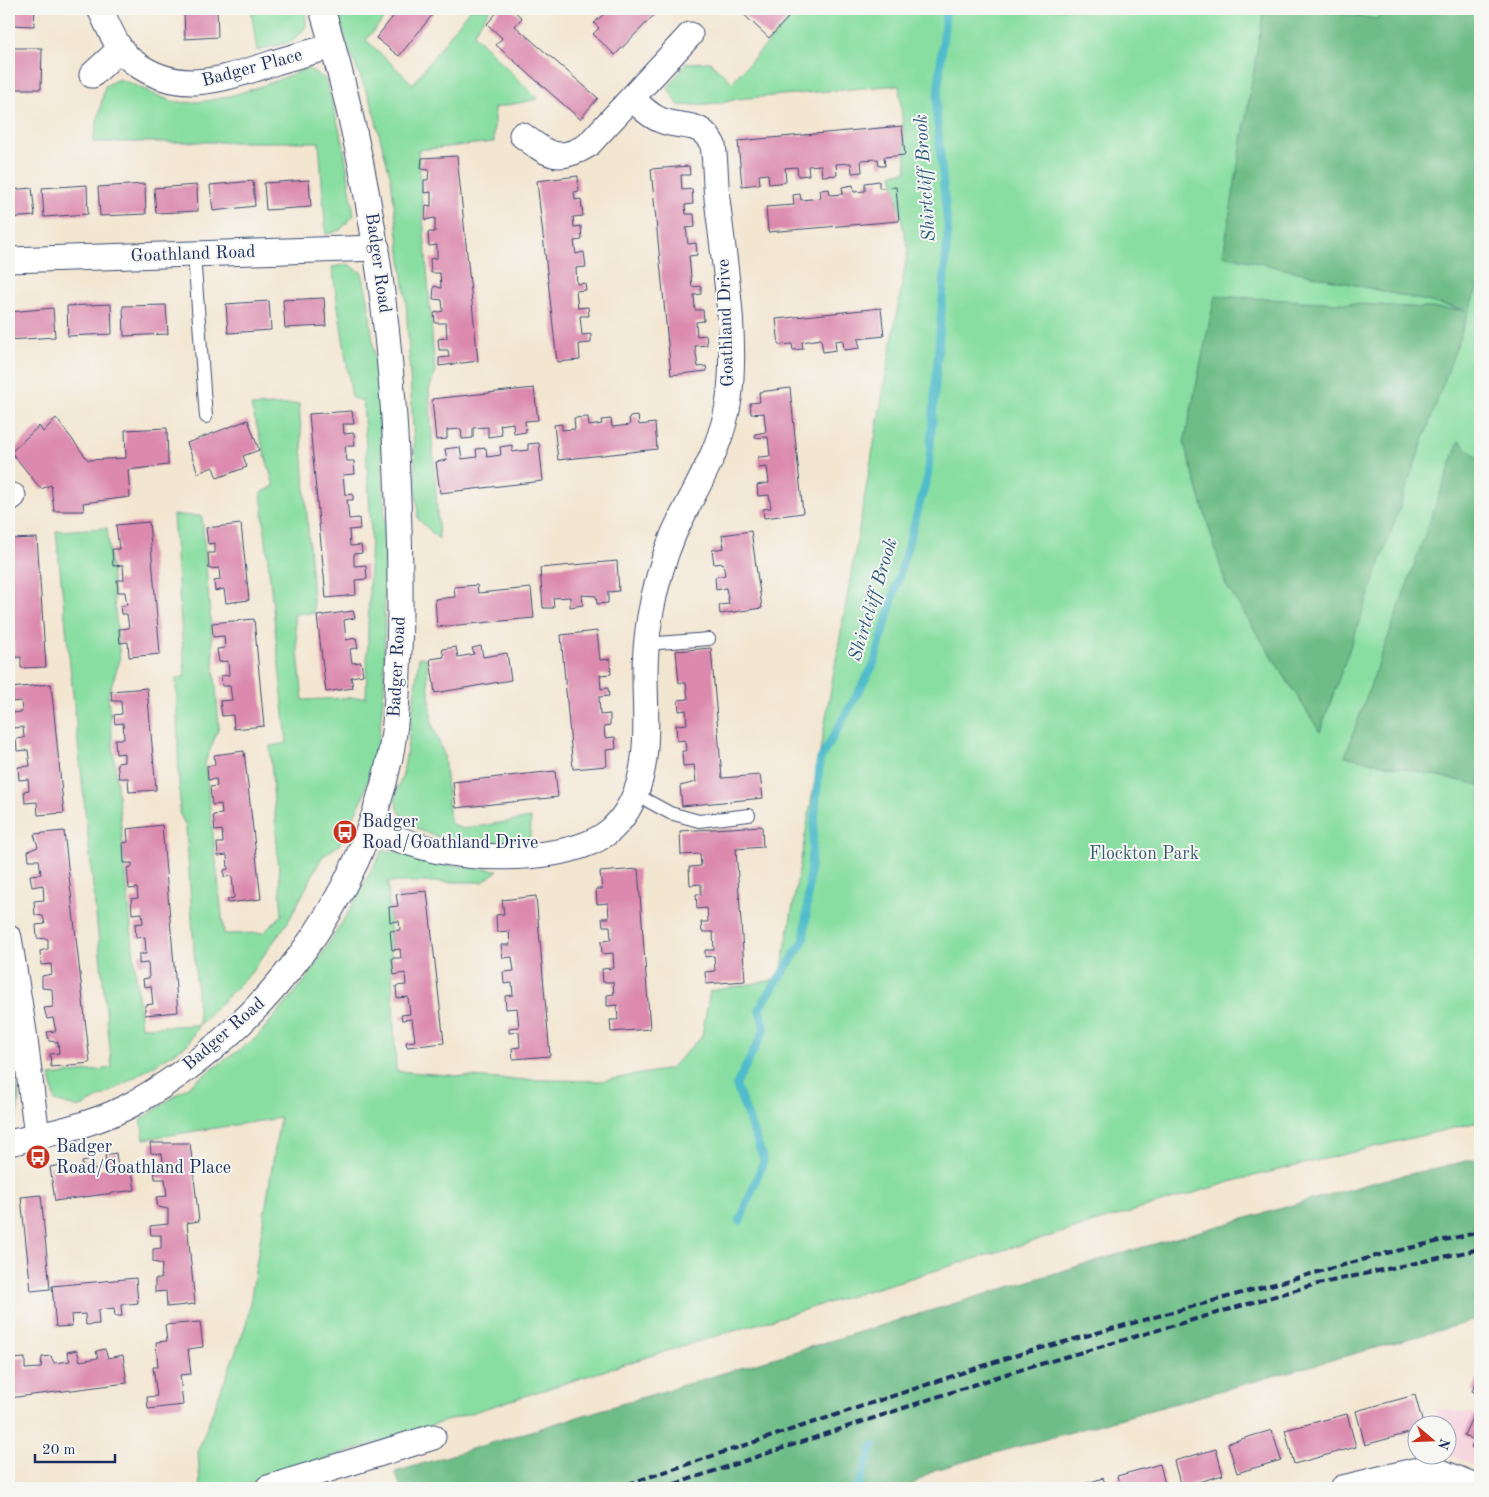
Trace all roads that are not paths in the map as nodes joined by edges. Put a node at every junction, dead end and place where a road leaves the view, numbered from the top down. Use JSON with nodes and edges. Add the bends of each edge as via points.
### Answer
{"nodes":[{"id":1,"x":100,"y":9,"type":"edge"},
{"id":2,"x":322,"y":9,"type":"edge"},
{"id":3,"x":690,"y":35,"type":"dead end"},
{"id":4,"x":333,"y":46,"type":"junction"},
{"id":5,"x":120,"y":49,"type":"junction"},
{"id":6,"x":92,"y":76,"type":"dead end"},
{"id":7,"x":632,"y":98,"type":"junction"},
{"id":8,"x":522,"y":135,"type":"dead end"},
{"id":9,"x":377,"y":248,"type":"junction"},
{"id":10,"x":194,"y":254,"type":"junction"},
{"id":11,"x":9,"y":260,"type":"edge"},
{"id":12,"x":206,"y":417,"type":"dead end"},
{"id":13,"x":709,"y":639,"type":"dead end"},
{"id":14,"x":646,"y":644,"type":"junction"},
{"id":15,"x":635,"y":794,"type":"junction"},
{"id":16,"x":749,"y":815,"type":"dead end"},
{"id":17,"x":370,"y":830,"type":"junction"},
{"id":18,"x":9,"y":938,"type":"edge"},
{"id":19,"x":37,"y":1136,"type":"junction"},
{"id":20,"x":9,"y":1142,"type":"edge"},
{"id":21,"x":433,"y":1437,"type":"dead end"},
{"id":22,"x":268,"y":1488,"type":"edge"},
{"id":23,"x":1343,"y":1488,"type":"edge"},
{"id":24,"x":1480,"y":1488,"type":"edge"}],
"edges":[{"from":1,"to":5,"type":"street","name":"Badger Place"},
{"from":2,"to":4,"type":"street","name":"Badger Road"},
{"from":3,"to":7,"type":"street"},
{"from":4,"to":5,"type":"street","name":"Badger Place","via":[[221,80],[196,83],[154,74],[134,63]]},
{"from":4,"to":9,"type":"street","name":"Badger Road","via":[[351,115]]},
{"from":5,"to":6,"type":"street"},
{"from":7,"to":8,"type":"street","via":[[588,145],[572,155],[555,155]]},
{"from":7,"to":14,"type":"street","name":"Goathland Drive","via":[[659,119],[694,126],[707,134],[713,145],[731,370],[729,400],[721,433],[710,464],[664,560],[650,613]]},
{"from":9,"to":10,"type":"street","name":"Goathland Road"},
{"from":9,"to":17,"type":"street","name":"Badger Road","via":[[394,400],[400,637],[391,753]]},
{"from":10,"to":11,"type":"street","name":"Goathland Road"},
{"from":10,"to":12,"type":"lane"},
{"from":13,"to":14,"type":"lane"},
{"from":14,"to":15,"type":"street","name":"Goathland Drive","via":[[647,732]]},
{"from":15,"to":16,"type":"lane","via":[[670,813],[699,821]]},
{"from":15,"to":17,"type":"street","name":"Goathland Drive","via":[[623,817],[610,831],[591,842],[562,851],[467,856],[415,845]]},
{"from":17,"to":19,"type":"street","name":"Badger Road","via":[[349,877],[321,926],[265,999],[206,1052],[134,1103],[89,1122]]},
{"from":18,"to":19,"type":"street"},
{"from":19,"to":20,"type":"street","name":"Badger Road"},
{"from":21,"to":22,"type":"street"},
{"from":23,"to":24,"type":"street","via":[[1422,1469],[1441,1472]]}]}
